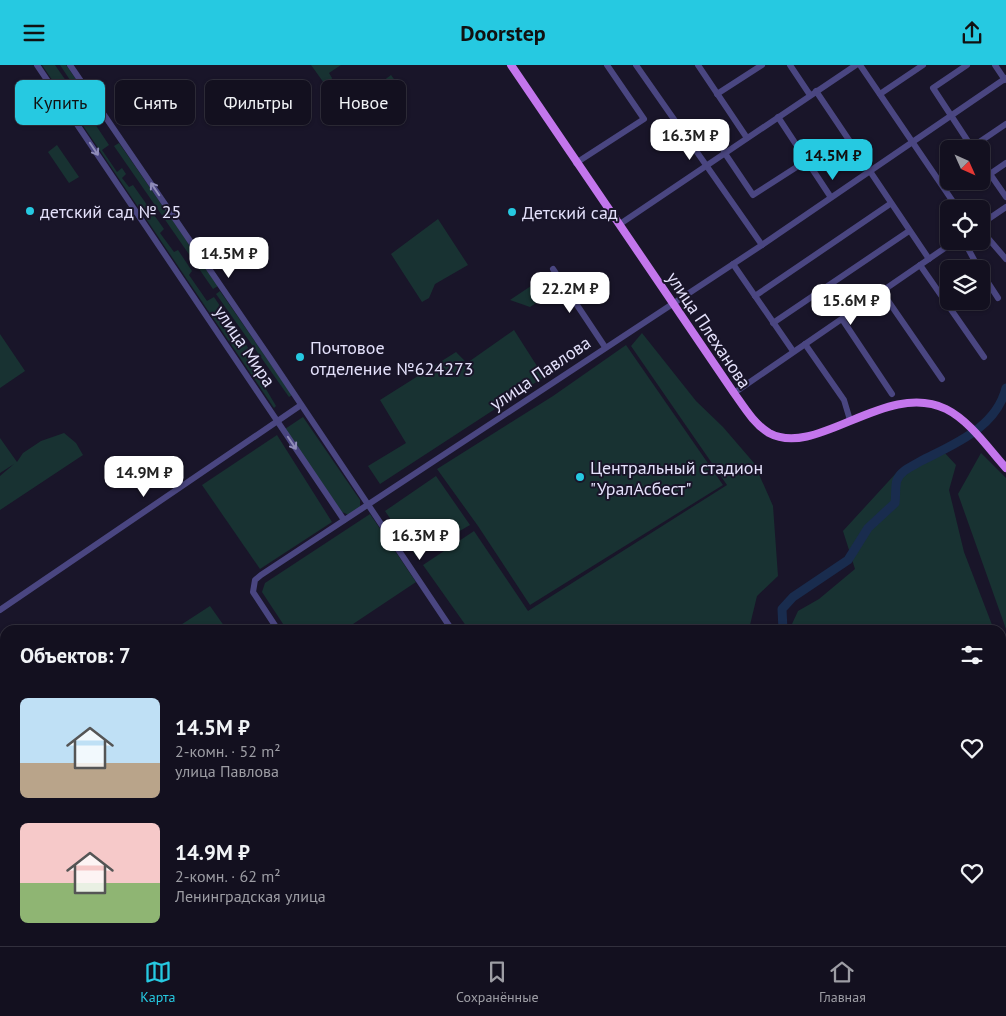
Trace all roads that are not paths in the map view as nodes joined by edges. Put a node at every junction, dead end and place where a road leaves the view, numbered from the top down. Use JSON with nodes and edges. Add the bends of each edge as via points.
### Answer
{"nodes":[{"id":1,"x":37,"y":65,"type":"edge"},
{"id":2,"x":70,"y":65,"type":"edge"},
{"id":3,"x":522,"y":65,"type":"edge"},
{"id":4,"x":607,"y":65,"type":"edge"},
{"id":5,"x":636,"y":65,"type":"edge"},
{"id":6,"x":698,"y":65,"type":"edge"},
{"id":7,"x":762,"y":65,"type":"edge"},
{"id":8,"x":790,"y":65,"type":"edge"},
{"id":9,"x":856,"y":65,"type":"edge"},
{"id":10,"x":860,"y":65,"type":"edge"},
{"id":11,"x":923,"y":65,"type":"edge"},
{"id":12,"x":967,"y":65,"type":"edge"},
{"id":13,"x":995,"y":65,"type":"edge"},
{"id":14,"x":513,"y":67,"type":"edge"},
{"id":15,"x":1005,"y":79,"type":"edge"},
{"id":16,"x":813,"y":93,"type":"junction"},
{"id":17,"x":718,"y":94,"type":"junction"},
{"id":18,"x":880,"y":94,"type":"junction"},
{"id":19,"x":950,"y":115,"type":"junction"},
{"id":20,"x":778,"y":117,"type":"junction"},
{"id":21,"x":1006,"y":124,"type":"edge"},
{"id":22,"x":747,"y":138,"type":"junction"},
{"id":23,"x":967,"y":140,"type":"edge"},
{"id":24,"x":984,"y":140,"type":"edge"},
{"id":25,"x":912,"y":141,"type":"junction"},
{"id":26,"x":724,"y":153,"type":"junction"},
{"id":27,"x":806,"y":161,"type":"junction"},
{"id":28,"x":576,"y":163,"type":"junction"},
{"id":29,"x":1006,"y":163,"type":"edge"},
{"id":30,"x":706,"y":165,"type":"junction"},
{"id":31,"x":868,"y":171,"type":"junction"},
{"id":32,"x":990,"y":174,"type":"joint"},
{"id":33,"x":830,"y":196,"type":"junction"},
{"id":34,"x":1006,"y":197,"type":"edge"},
{"id":35,"x":952,"y":200,"type":"edge"},
{"id":36,"x":890,"y":205,"type":"junction"},
{"id":37,"x":1006,"y":207,"type":"edge"},
{"id":38,"x":990,"y":218,"type":"edge"},
{"id":39,"x":620,"y":224,"type":"junction"},
{"id":40,"x":909,"y":231,"type":"junction"},
{"id":41,"x":990,"y":240,"type":"edge"},
{"id":42,"x":762,"y":245,"type":"junction"},
{"id":43,"x":942,"y":250,"type":"edge"},
{"id":44,"x":928,"y":259,"type":"junction"},
{"id":45,"x":1006,"y":259,"type":"edge"},
{"id":46,"x":733,"y":264,"type":"junction"},
{"id":47,"x":920,"y":265,"type":"junction"},
{"id":48,"x":553,"y":269,"type":"dead end"},
{"id":49,"x":990,"y":285,"type":"edge"},
{"id":50,"x":882,"y":291,"type":"junction"},
{"id":51,"x":755,"y":296,"type":"junction"},
{"id":52,"x":998,"y":297,"type":"dead end"},
{"id":53,"x":672,"y":302,"type":"junction"},
{"id":54,"x":842,"y":319,"type":"junction"},
{"id":55,"x":773,"y":323,"type":"junction"},
{"id":56,"x":805,"y":344,"type":"junction"},
{"id":57,"x":606,"y":347,"type":"junction"},
{"id":58,"x":793,"y":351,"type":"junction"},
{"id":59,"x":984,"y":357,"type":"dead end"},
{"id":60,"x":942,"y":379,"type":"dead end"},
{"id":61,"x":734,"y":393,"type":"junction"},
{"id":62,"x":892,"y":394,"type":"dead end"},
{"id":63,"x":301,"y":405,"type":"junction"},
{"id":64,"x":850,"y":420,"type":"junction"},
{"id":65,"x":277,"y":421,"type":"junction"},
{"id":66,"x":1006,"y":468,"type":"edge"},
{"id":67,"x":368,"y":505,"type":"junction"},
{"id":68,"x":344,"y":520,"type":"junction"},
{"id":69,"x":0,"y":611,"type":"edge"},
{"id":70,"x":275,"y":625,"type":"edge"},
{"id":71,"x":449,"y":625,"type":"edge"}],
"edges":[{"from":1,"to":65,"type":"street","name":"улица Мира","one_way":true},
{"from":63,"to":2,"type":"street","name":"улица Мира","one_way":true},
{"from":3,"to":14,"type":"street"},
{"from":4,"to":28,"type":"street","via":[[644,119]]},
{"from":5,"to":30,"type":"street"},
{"from":6,"to":17,"type":"street"},
{"from":7,"to":17,"type":"street"},
{"from":8,"to":16,"type":"street"},
{"from":9,"to":16,"type":"street"},
{"from":10,"to":18,"type":"street"},
{"from":11,"to":18,"type":"street"},
{"from":12,"to":19,"type":"street","via":[[933,89]]},
{"from":13,"to":15,"type":"street"},
{"from":14,"to":28,"type":"main road","name":"улица Плеханова"},
{"from":15,"to":19,"type":"street","name":"улица Павлова"},
{"from":16,"to":20,"type":"street"},
{"from":16,"to":31,"type":"street"},
{"from":17,"to":22,"type":"street"},
{"from":18,"to":25,"type":"street"},
{"from":19,"to":23,"type":"street"},
{"from":19,"to":25,"type":"street","name":"улица Павлова"},
{"from":20,"to":22,"type":"street"},
{"from":20,"to":27,"type":"street"},
{"from":21,"to":24,"type":"street"},
{"from":22,"to":26,"type":"street"},
{"from":25,"to":31,"type":"street","name":"улица Павлова"},
{"from":25,"to":35,"type":"street"},
{"from":26,"to":27,"type":"street","via":[[754,195]]},
{"from":26,"to":30,"type":"street"},
{"from":27,"to":33,"type":"street"},
{"from":28,"to":39,"type":"main road","name":"улица Плеханова"},
{"from":29,"to":32,"type":"street"},
{"from":30,"to":39,"type":"street"},
{"from":30,"to":42,"type":"street"},
{"from":31,"to":33,"type":"street","name":"улица Павлова"},
{"from":31,"to":36,"type":"street"},
{"from":32,"to":34,"type":"street"},
{"from":33,"to":42,"type":"street","name":"улица Павлова"},
{"from":36,"to":40,"type":"street"},
{"from":36,"to":51,"type":"street"},
{"from":37,"to":38,"type":"street"},
{"from":39,"to":53,"type":"main road","name":"улица Плеханова"},
{"from":40,"to":44,"type":"street"},
{"from":40,"to":55,"type":"street"},
{"from":41,"to":45,"type":"street"},
{"from":42,"to":46,"type":"street","name":"улица Павлова"},
{"from":43,"to":44,"type":"street"},
{"from":44,"to":47,"type":"street"},
{"from":46,"to":51,"type":"street"},
{"from":46,"to":53,"type":"street","name":"улица Павлова"},
{"from":47,"to":50,"type":"street"},
{"from":47,"to":59,"type":"street"},
{"from":48,"to":57,"type":"street"},
{"from":49,"to":52,"type":"street"},
{"from":50,"to":54,"type":"street"},
{"from":50,"to":60,"type":"street"},
{"from":51,"to":55,"type":"street"},
{"from":53,"to":57,"type":"street","name":"улица Павлова"},
{"from":53,"to":61,"type":"main road","name":"улица Плеханова"},
{"from":54,"to":56,"type":"street"},
{"from":54,"to":62,"type":"street"},
{"from":55,"to":58,"type":"street"},
{"from":56,"to":58,"type":"street"},
{"from":56,"to":64,"type":"street","via":[[844,400]]},
{"from":57,"to":67,"type":"street","name":"улица Павлова"},
{"from":58,"to":61,"type":"street"},
{"from":61,"to":64,"type":"main road","name":"улица Плеханова","via":[[756,422],[777,436],[805,437]]},
{"from":63,"to":65,"type":"street"},
{"from":63,"to":67,"type":"street","name":"улица Мира"},
{"from":64,"to":66,"type":"main road","name":"улица Плеханова","via":[[893,406],[924,403],[945,409],[968,426]]},
{"from":65,"to":68,"type":"street","name":"улица Мира","one_way":true},
{"from":65,"to":69,"type":"street"},
{"from":67,"to":68,"type":"street","name":"улица Павлова"},
{"from":67,"to":71,"type":"street","name":"улица Мира"},
{"from":68,"to":70,"type":"street","name":"улица Павлова","via":[[255,581],[257,599]]}]}
